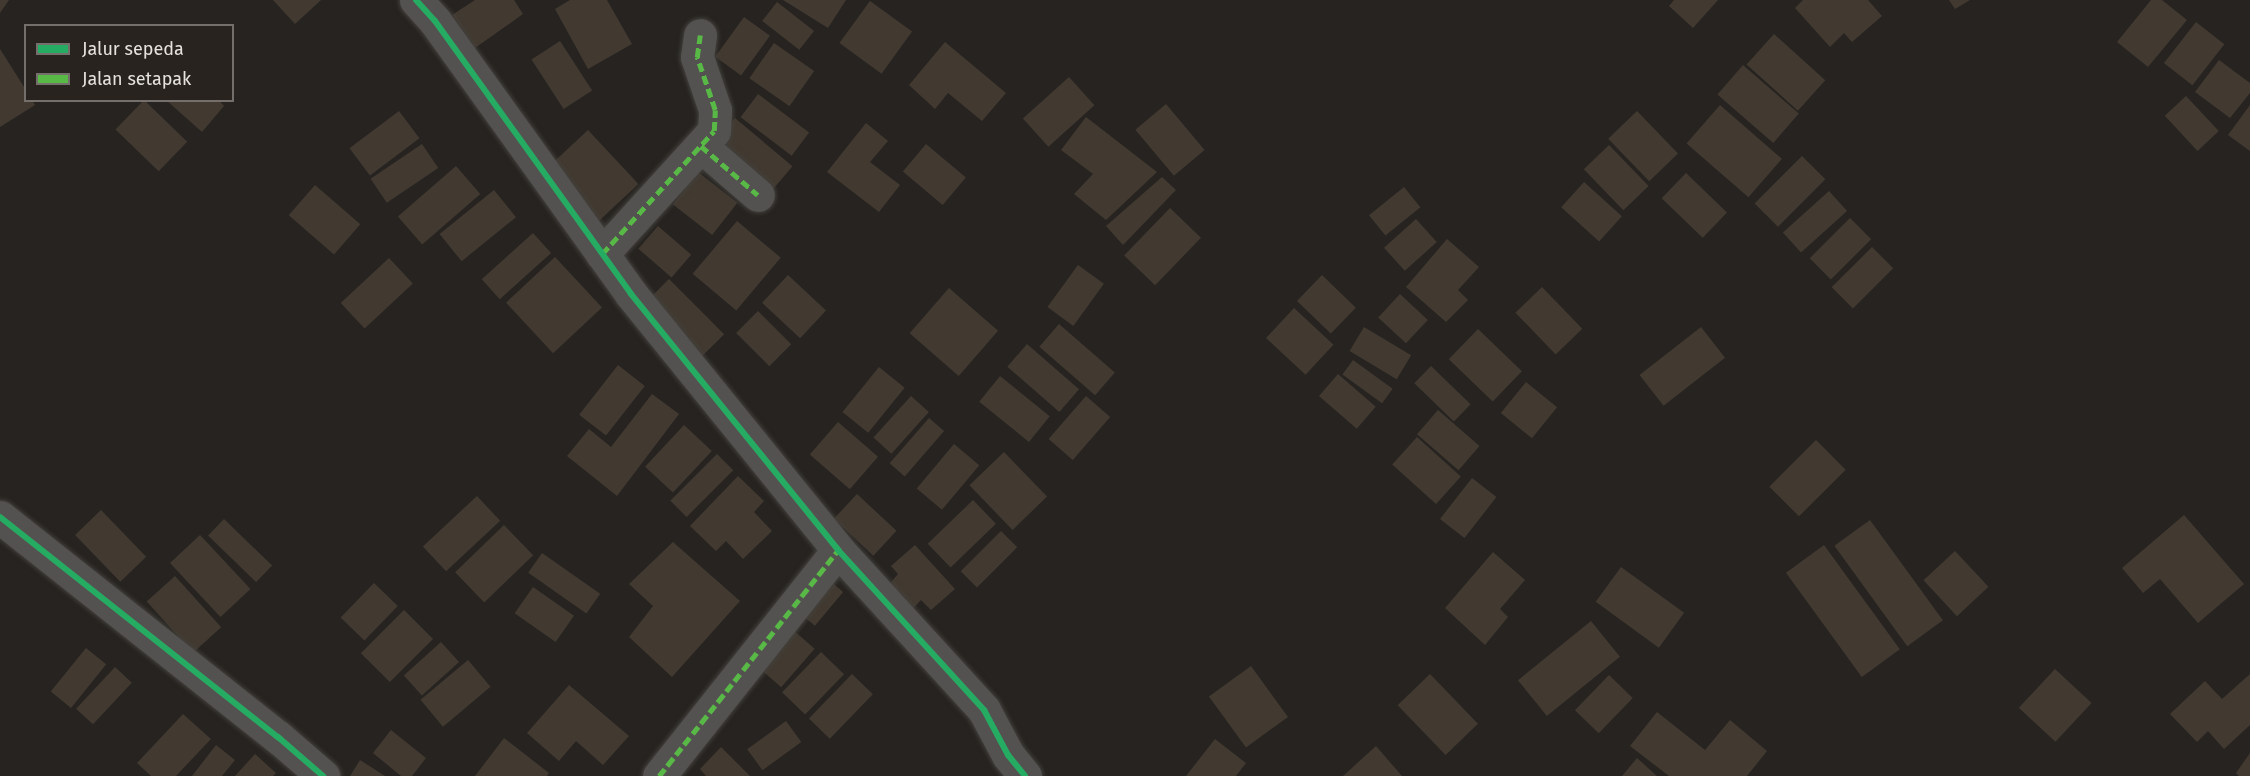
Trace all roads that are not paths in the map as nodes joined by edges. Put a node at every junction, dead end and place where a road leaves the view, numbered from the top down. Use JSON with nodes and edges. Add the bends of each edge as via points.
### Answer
{"nodes":[{"id":1,"x":416,"y":0,"type":"edge"},
{"id":2,"x":699,"y":35,"type":"dead end"},
{"id":3,"x":701,"y":146,"type":"junction"},
{"id":4,"x":758,"y":195,"type":"dead end"},
{"id":5,"x":602,"y":254,"type":"junction"},
{"id":6,"x":0,"y":517,"type":"edge"},
{"id":7,"x":838,"y":550,"type":"junction"},
{"id":8,"x":323,"y":776,"type":"edge"},
{"id":9,"x":659,"y":776,"type":"edge"},
{"id":10,"x":1025,"y":776,"type":"edge"}],
"edges":[{"from":1,"to":5,"type":"street"},
{"from":2,"to":3,"type":"street","via":[[697,57],[715,110],[714,131]]},
{"from":3,"to":4,"type":"street"},
{"from":3,"to":5,"type":"street"},
{"from":5,"to":7,"type":"street"},
{"from":6,"to":8,"type":"street"},
{"from":7,"to":9,"type":"street"},
{"from":7,"to":10,"type":"street","via":[[984,710],[1008,755]]}]}
